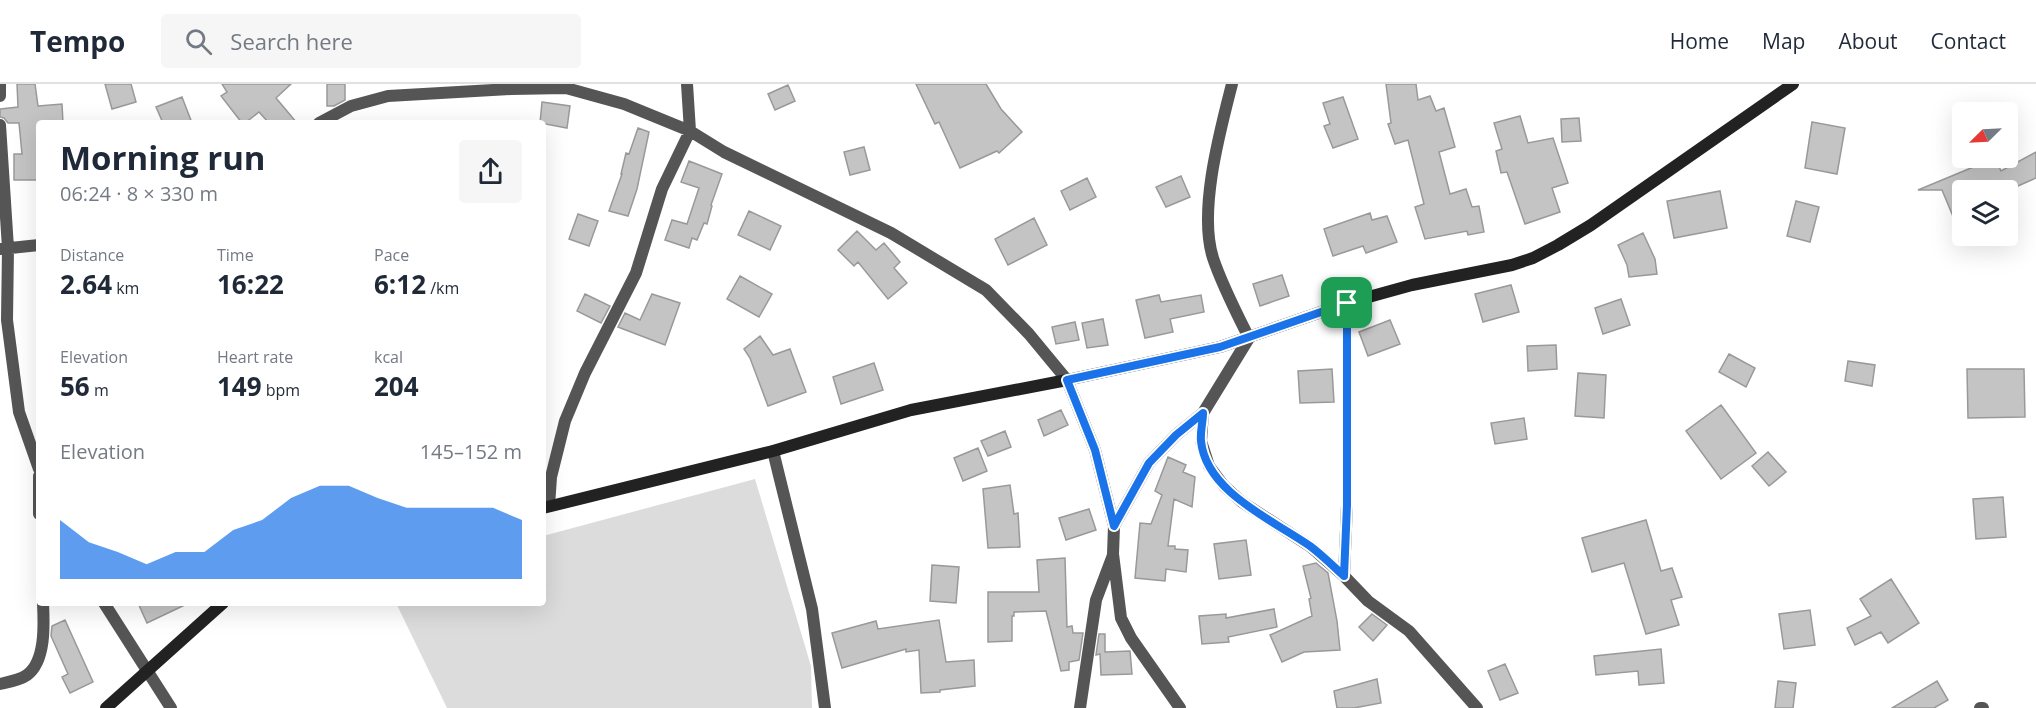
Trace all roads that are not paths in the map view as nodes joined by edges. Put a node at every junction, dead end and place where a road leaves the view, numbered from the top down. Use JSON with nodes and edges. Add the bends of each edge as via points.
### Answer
{"nodes":[{"id":1,"x":0,"y":84,"type":"edge"},
{"id":2,"x":687,"y":84,"type":"edge"},
{"id":3,"x":1232,"y":84,"type":"edge"},
{"id":4,"x":1793,"y":84,"type":"edge"},
{"id":5,"x":0,"y":96,"type":"edge"},
{"id":6,"x":325,"y":120,"type":"edge"},
{"id":7,"x":0,"y":125,"type":"edge"},
{"id":8,"x":690,"y":131,"type":"junction"},
{"id":9,"x":36,"y":245,"type":"edge"},
{"id":10,"x":4,"y":249,"type":"edge"},
{"id":11,"x":1347,"y":303,"type":"junction"},
{"id":12,"x":1249,"y":338,"type":"junction"},
{"id":13,"x":1067,"y":380,"type":"junction"},
{"id":14,"x":1203,"y":413,"type":"junction"},
{"id":15,"x":773,"y":451,"type":"junction"},
{"id":16,"x":36,"y":460,"type":"edge"},
{"id":17,"x":546,"y":507,"type":"edge"},
{"id":18,"x":1114,"y":526,"type":"junction"},
{"id":19,"x":1113,"y":554,"type":"junction"},
{"id":20,"x":1344,"y":576,"type":"junction"},
{"id":21,"x":43,"y":606,"type":"edge"},
{"id":22,"x":106,"y":606,"type":"edge"},
{"id":23,"x":221,"y":606,"type":"edge"},
{"id":24,"x":149,"y":671,"type":"junction"},
{"id":25,"x":0,"y":684,"type":"edge"},
{"id":26,"x":106,"y":708,"type":"edge"},
{"id":27,"x":171,"y":708,"type":"edge"},
{"id":28,"x":825,"y":708,"type":"edge"},
{"id":29,"x":1080,"y":708,"type":"edge"},
{"id":30,"x":1180,"y":708,"type":"edge"},
{"id":31,"x":1477,"y":708,"type":"edge"}],
"edges":[{"from":1,"to":5,"type":"street"},
{"from":2,"to":8,"type":"street"},
{"from":3,"to":12,"type":"street","via":[[1211,185],[1208,225],[1212,256]]},
{"from":4,"to":11,"type":"street","via":[[1550,249],[1512,265]]},
{"from":6,"to":8,"type":"street","via":[[351,106],[388,96],[566,88],[624,104]]},
{"from":7,"to":10,"type":"street"},
{"from":8,"to":13,"type":"street","via":[[724,152],[891,233],[986,290]]},
{"from":8,"to":17,"type":"street","via":[[662,189],[636,273],[585,373],[566,421]]},
{"from":9,"to":10,"type":"street"},
{"from":10,"to":16,"type":"street","via":[[7,320],[18,400]]},
{"from":11,"to":12,"type":"street"},
{"from":11,"to":20,"type":"street"},
{"from":12,"to":13,"type":"street"},
{"from":12,"to":14,"type":"street"},
{"from":13,"to":15,"type":"street","via":[[911,410]]},
{"from":13,"to":18,"type":"street","via":[[1095,450]]},
{"from":14,"to":18,"type":"street","via":[[1149,463]]},
{"from":14,"to":20,"type":"street","via":[[1201,441],[1209,466],[1224,486],[1311,547]]},
{"from":15,"to":17,"type":"street"},
{"from":15,"to":28,"type":"street","via":[[812,609]]},
{"from":18,"to":19,"type":"street"},
{"from":19,"to":29,"type":"street","via":[[1096,600]]},
{"from":19,"to":30,"type":"street","via":[[1121,618]]},
{"from":20,"to":31,"type":"street","via":[[1368,601],[1409,631]]},
{"from":21,"to":25,"type":"street","via":[[43,643],[34,668]]},
{"from":22,"to":24,"type":"street"},
{"from":23,"to":24,"type":"street"},
{"from":24,"to":26,"type":"street"},
{"from":24,"to":27,"type":"street"}]}
